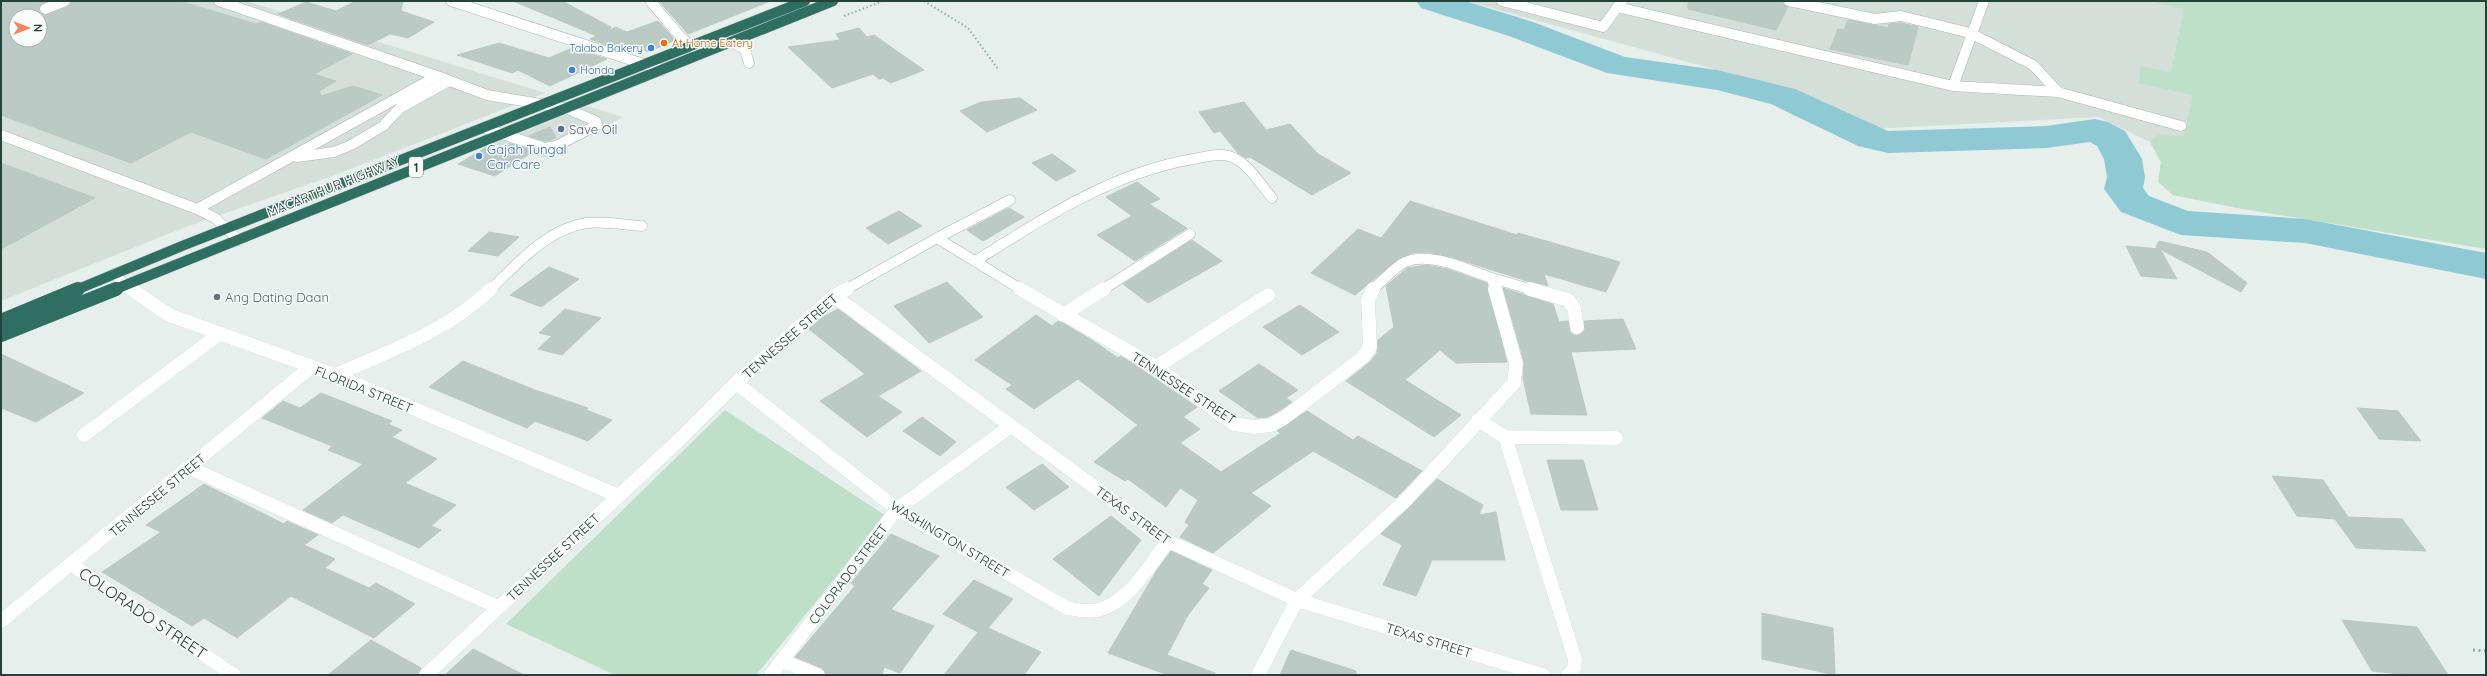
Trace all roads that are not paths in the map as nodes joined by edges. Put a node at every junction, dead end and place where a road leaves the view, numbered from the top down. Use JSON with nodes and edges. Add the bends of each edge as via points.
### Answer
{"nodes":[{"id":1,"x":65,"y":1,"type":"edge"},
{"id":2,"x":219,"y":1,"type":"edge"},
{"id":3,"x":450,"y":1,"type":"edge"},
{"id":4,"x":650,"y":1,"type":"edge"},
{"id":5,"x":805,"y":1,"type":"edge"},
{"id":6,"x":833,"y":1,"type":"edge"},
{"id":7,"x":1502,"y":1,"type":"edge"},
{"id":8,"x":1789,"y":1,"type":"edge"},
{"id":9,"x":1984,"y":1,"type":"edge"},
{"id":10,"x":1620,"y":4,"type":"edge"},
{"id":11,"x":48,"y":8,"type":"edge"},
{"id":12,"x":1970,"y":33,"type":"junction"},
{"id":13,"x":720,"y":34,"type":"junction"},
{"id":14,"x":734,"y":41,"type":"junction"},
{"id":15,"x":691,"y":47,"type":"junction"},
{"id":16,"x":701,"y":54,"type":"junction"},
{"id":17,"x":749,"y":63,"type":"dead end"},
{"id":18,"x":646,"y":64,"type":"junction"},
{"id":19,"x":662,"y":70,"type":"junction"},
{"id":20,"x":437,"y":76,"type":"junction"},
{"id":21,"x":447,"y":82,"type":"junction"},
{"id":22,"x":1953,"y":86,"type":"junction"},
{"id":23,"x":2058,"y":92,"type":"junction"},
{"id":24,"x":540,"y":105,"type":"junction"},
{"id":25,"x":565,"y":108,"type":"junction"},
{"id":26,"x":375,"y":111,"type":"junction"},
{"id":27,"x":392,"y":116,"type":"junction"},
{"id":28,"x":2182,"y":126,"type":"dead end"},
{"id":29,"x":484,"y":128,"type":"junction"},
{"id":30,"x":501,"y":134,"type":"junction"},
{"id":31,"x":1,"y":135,"type":"edge"},
{"id":32,"x":292,"y":157,"type":"junction"},
{"id":33,"x":1272,"y":198,"type":"dead end"},
{"id":34,"x":1010,"y":200,"type":"dead end"},
{"id":35,"x":197,"y":209,"type":"junction"},
{"id":36,"x":642,"y":226,"type":"dead end"},
{"id":37,"x":229,"y":229,"type":"junction"},
{"id":38,"x":1190,"y":234,"type":"dead end"},
{"id":39,"x":937,"y":238,"type":"junction"},
{"id":40,"x":239,"y":240,"type":"junction"},
{"id":41,"x":977,"y":260,"type":"junction"},
{"id":42,"x":114,"y":274,"type":"junction"},
{"id":43,"x":1492,"y":278,"type":"junction"},
{"id":44,"x":127,"y":286,"type":"junction"},
{"id":45,"x":1268,"y":295,"type":"dead end"},
{"id":46,"x":834,"y":296,"type":"junction"},
{"id":47,"x":1063,"y":315,"type":"junction"},
{"id":48,"x":1,"y":321,"type":"edge"},
{"id":49,"x":1577,"y":327,"type":"dead end"},
{"id":50,"x":1,"y":335,"type":"edge"},
{"id":51,"x":218,"y":335,"type":"junction"},
{"id":52,"x":311,"y":367,"type":"junction"},
{"id":53,"x":1156,"y":367,"type":"junction"},
{"id":54,"x":335,"y":375,"type":"junction"},
{"id":55,"x":736,"y":382,"type":"junction"},
{"id":56,"x":1478,"y":420,"type":"junction"},
{"id":57,"x":1011,"y":426,"type":"junction"},
{"id":58,"x":84,"y":435,"type":"dead end"},
{"id":59,"x":1505,"y":436,"type":"junction"},
{"id":60,"x":1616,"y":438,"type":"dead end"},
{"id":61,"x":190,"y":468,"type":"junction"},
{"id":62,"x":619,"y":496,"type":"junction"},
{"id":63,"x":897,"y":509,"type":"junction"},
{"id":64,"x":1168,"y":541,"type":"junction"},
{"id":65,"x":72,"y":565,"type":"junction"},
{"id":66,"x":1297,"y":600,"type":"junction"},
{"id":67,"x":498,"y":607,"type":"junction"},
{"id":68,"x":1,"y":621,"type":"edge"},
{"id":69,"x":782,"y":661,"type":"junction"},
{"id":70,"x":234,"y":675,"type":"edge"},
{"id":71,"x":426,"y":675,"type":"edge"},
{"id":72,"x":771,"y":675,"type":"edge"},
{"id":73,"x":818,"y":675,"type":"edge"},
{"id":74,"x":1258,"y":675,"type":"edge"},
{"id":75,"x":1543,"y":675,"type":"edge"},
{"id":76,"x":1568,"y":675,"type":"edge"}],
"edges":[{"from":1,"to":11,"type":"street"},
{"from":2,"to":20,"type":"street"},
{"from":3,"to":18,"type":"street"},
{"from":4,"to":15,"type":"street"},
{"from":5,"to":13,"type":"highway","name":"MACARTHUR HIGHWAY","number":"1"},
{"from":6,"to":14,"type":"highway","name":"MACARTHUR HIGHWAY","number":"1"},
{"from":7,"to":10,"type":"street","via":[[1603,27]]},
{"from":8,"to":12,"type":"street","via":[[1875,19],[1902,16]]},
{"from":9,"to":12,"type":"street"},
{"from":10,"to":22,"type":"street"},
{"from":12,"to":22,"type":"street"},
{"from":12,"to":23,"type":"street","via":[[2033,65]]},
{"from":13,"to":14,"type":"street"},
{"from":13,"to":15,"type":"highway","name":"MACARTHUR HIGHWAY","number":"1"},
{"from":14,"to":16,"type":"highway","name":"MACARTHUR HIGHWAY","number":"1"},
{"from":14,"to":17,"type":"street","via":[[743,46],[750,58]]},
{"from":15,"to":16,"type":"street"},
{"from":15,"to":18,"type":"highway","name":"MACARTHUR HIGHWAY","number":"1"},
{"from":16,"to":19,"type":"highway","name":"MACARTHUR HIGHWAY","number":"1"},
{"from":18,"to":19,"type":"street"},
{"from":18,"to":24,"type":"highway","name":"MACARTHUR HIGHWAY","number":"1"},
{"from":19,"to":25,"type":"highway","name":"MACARTHUR HIGHWAY","number":"1"},
{"from":20,"to":21,"type":"street"},
{"from":20,"to":26,"type":"street"},
{"from":21,"to":24,"type":"street","via":[[487,95]]},
{"from":21,"to":27,"type":"street","via":[[400,108]]},
{"from":22,"to":23,"type":"street"},
{"from":23,"to":28,"type":"street"},
{"from":24,"to":25,"type":"street"},
{"from":24,"to":29,"type":"highway","name":"MACARTHUR HIGHWAY","number":"1"},
{"from":25,"to":30,"type":"highway","name":"MACARTHUR HIGHWAY","number":"1"},
{"from":25,"to":30,"type":"street","via":[[596,122],[597,125],[550,148]]},
{"from":26,"to":27,"type":"street"},
{"from":26,"to":32,"type":"street"},
{"from":27,"to":32,"type":"street","via":[[383,126],[334,152]]},
{"from":29,"to":30,"type":"street"},
{"from":29,"to":37,"type":"highway","name":"MACARTHUR HIGHWAY","number":"1"},
{"from":30,"to":40,"type":"highway","name":"MACARTHUR HIGHWAY","number":"1"},
{"from":31,"to":35,"type":"street"},
{"from":32,"to":35,"type":"street"},
{"from":33,"to":41,"type":"street","via":[[1237,159],[1229,156],[1186,159],[1143,169],[1070,203]]},
{"from":34,"to":39,"type":"street"},
{"from":35,"to":37,"type":"street"},
{"from":36,"to":54,"type":"street","via":[[585,224],[547,239],[458,317]]},
{"from":37,"to":40,"type":"street"},
{"from":37,"to":42,"type":"highway","name":"MACARTHUR HIGHWAY","number":"1"},
{"from":38,"to":47,"type":"street","via":[[1160,256]]},
{"from":39,"to":41,"type":"street","name":"TENNESSEE STREET"},
{"from":39,"to":46,"type":"street","name":"TENNESSEE STREET"},
{"from":40,"to":44,"type":"highway","name":"MACARTHUR HIGHWAY","number":"1"},
{"from":41,"to":47,"type":"street","name":"TENNESSEE STREET"},
{"from":42,"to":44,"type":"street","name":"FLORIDA STREET"},
{"from":42,"to":48,"type":"highway","name":"MACARTHUR HIGHWAY","number":"1"},
{"from":43,"to":49,"type":"street","name":"TENNESSEE STREET","via":[[1568,300],[1574,308]]},
{"from":43,"to":53,"type":"street","name":"TENNESSEE STREET","via":[[1434,260],[1420,258],[1404,262],[1372,290],[1368,308],[1370,347],[1363,357],[1284,418],[1271,425],[1253,427],[1234,424]]},
{"from":43,"to":56,"type":"street","via":[[1516,364],[1516,375],[1514,383]]},
{"from":44,"to":50,"type":"highway","name":"MACARTHUR HIGHWAY","number":"1"},
{"from":44,"to":51,"type":"street","name":"FLORIDA STREET","via":[[169,315]]},
{"from":45,"to":53,"type":"street"},
{"from":46,"to":55,"type":"street","name":"TENNESSEE STREET"},
{"from":46,"to":57,"type":"street","name":"TEXAS STREET"},
{"from":47,"to":53,"type":"street","name":"TENNESSEE STREET"},
{"from":51,"to":52,"type":"street","name":"FLORIDA STREET"},
{"from":51,"to":58,"type":"street"},
{"from":52,"to":54,"type":"street","name":"FLORIDA STREET"},
{"from":52,"to":61,"type":"street","name":"TENNESSEE STREET"},
{"from":54,"to":62,"type":"street","name":"FLORIDA STREET"},
{"from":55,"to":62,"type":"street","name":"TENNESSEE STREET"},
{"from":55,"to":63,"type":"street","name":"WASHINGTON STREET"},
{"from":56,"to":59,"type":"street"},
{"from":56,"to":66,"type":"street","via":[[1405,501]]},
{"from":57,"to":63,"type":"street","name":"COLORADO STREET"},
{"from":57,"to":64,"type":"street","name":"TEXAS STREET"},
{"from":59,"to":60,"type":"street"},
{"from":59,"to":76,"type":"street","via":[[1574,659],[1574,669]]},
{"from":61,"to":65,"type":"street","name":"TENNESSEE STREET"},
{"from":61,"to":67,"type":"street"},
{"from":62,"to":67,"type":"street","name":"TENNESSEE STREET"},
{"from":63,"to":64,"type":"street","name":"WASHINGTON STREET","via":[[1066,608],[1087,611],[1103,608],[1118,600]]},
{"from":63,"to":69,"type":"street","name":"COLORADO STREET"},
{"from":64,"to":66,"type":"street","name":"TEXAS STREET"},
{"from":65,"to":68,"type":"street","name":"TENNESSEE STREET"},
{"from":65,"to":70,"type":"street","name":"COLORADO STREET"},
{"from":66,"to":74,"type":"street"},
{"from":66,"to":75,"type":"street","name":"TEXAS STREET"},
{"from":67,"to":71,"type":"street","name":"TENNESSEE STREET"},
{"from":69,"to":72,"type":"street","name":"COLORADO STREET"},
{"from":69,"to":73,"type":"street"}]}
